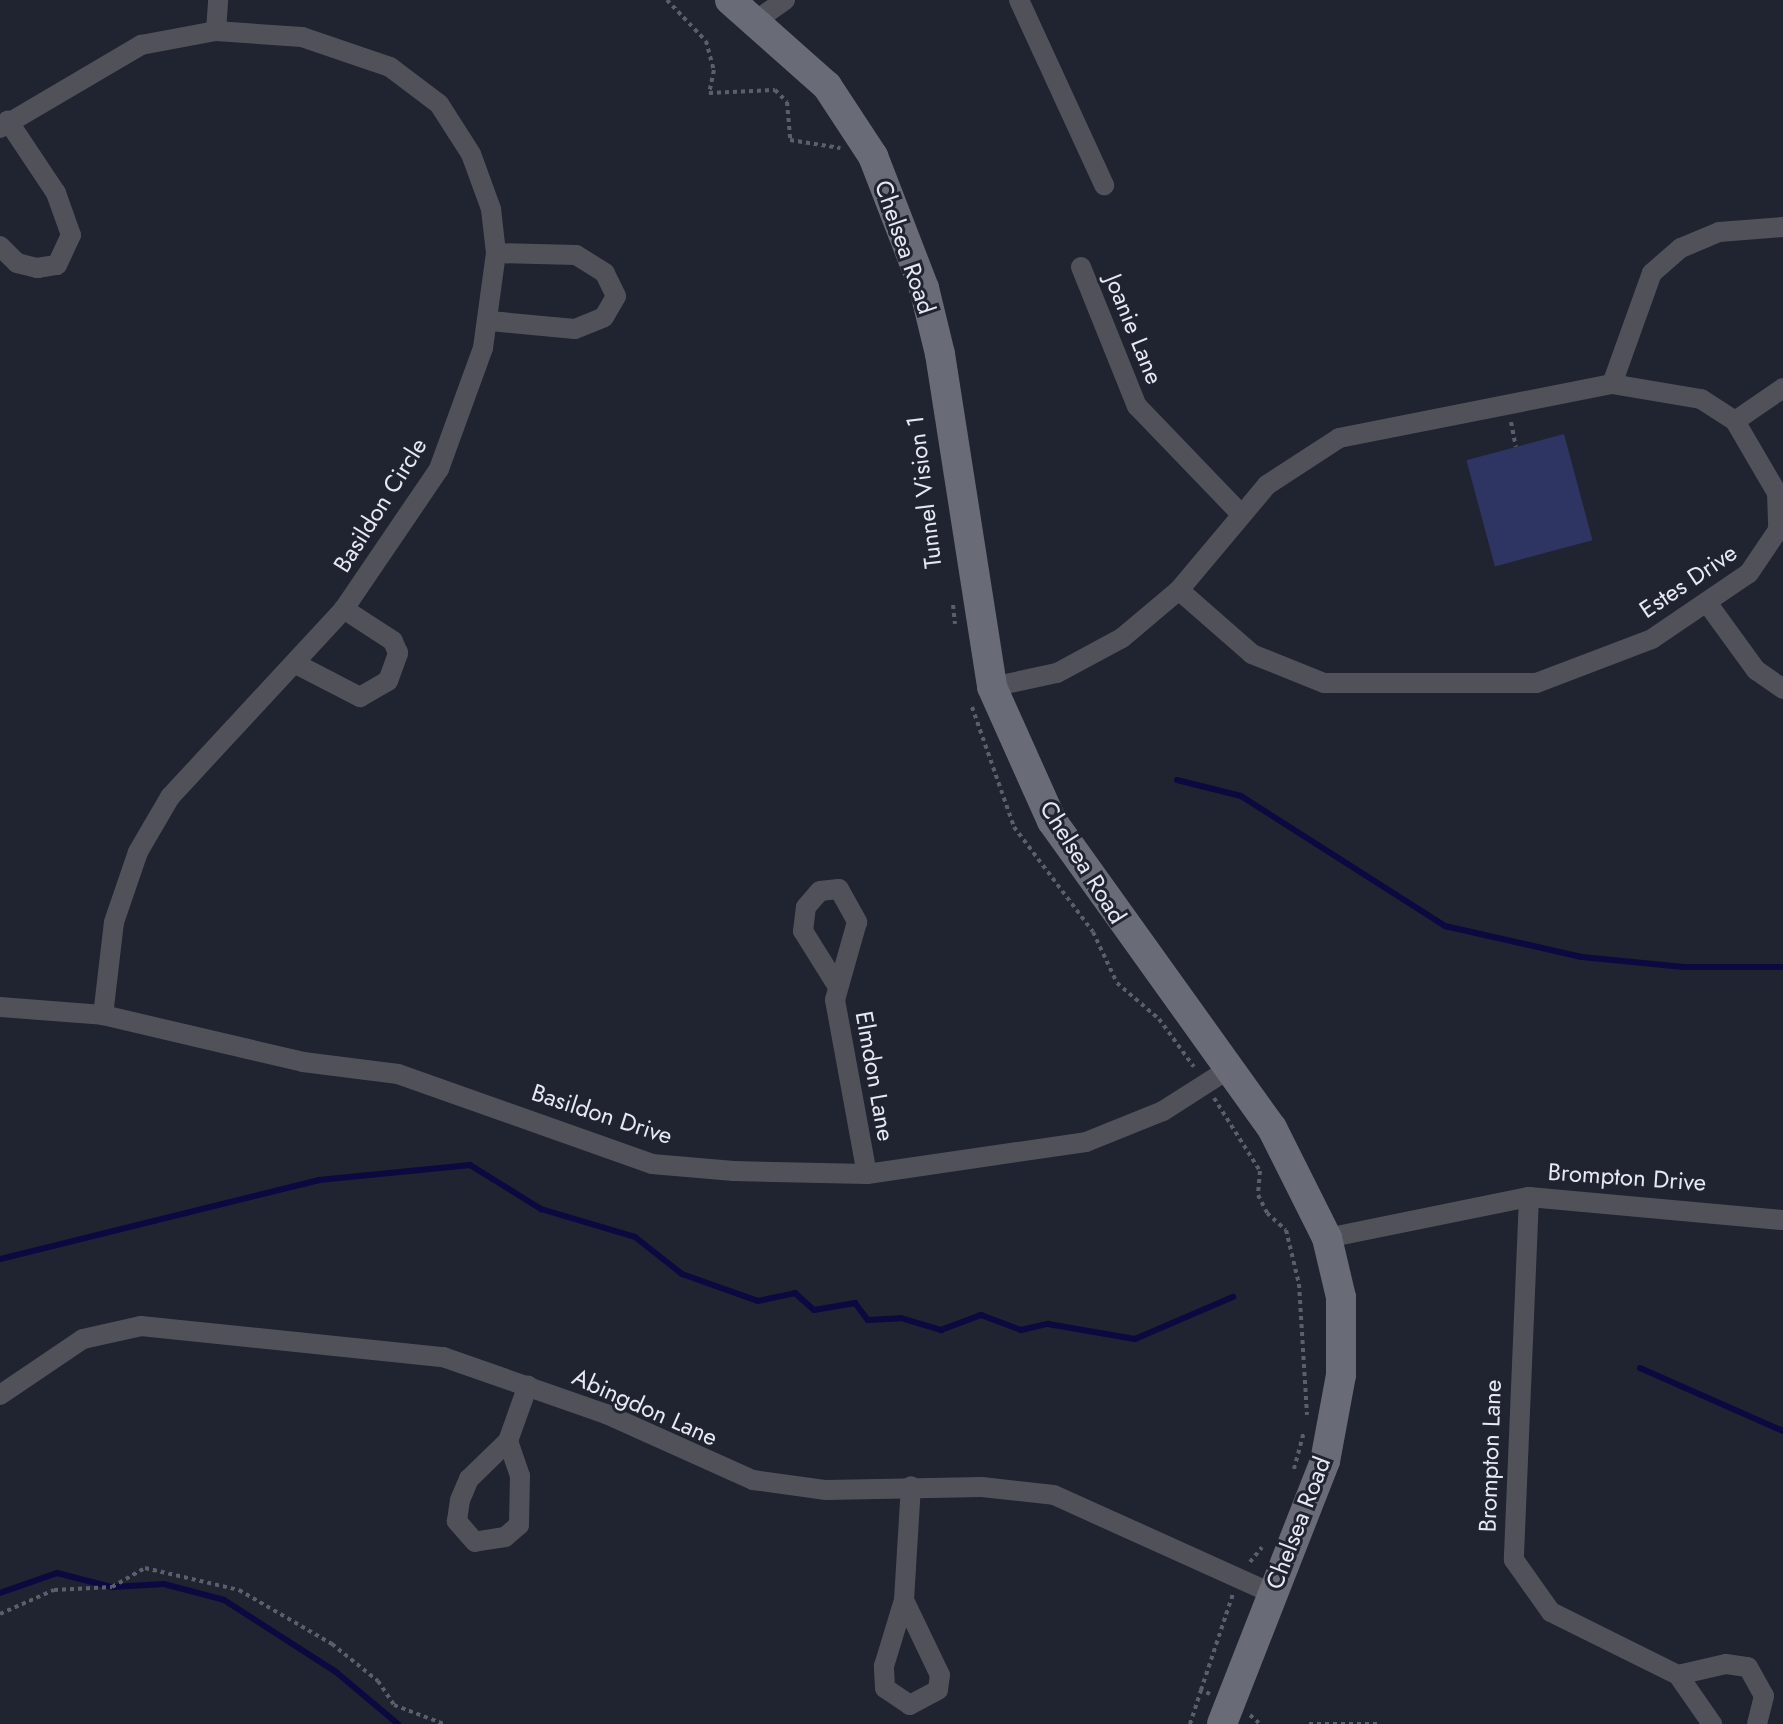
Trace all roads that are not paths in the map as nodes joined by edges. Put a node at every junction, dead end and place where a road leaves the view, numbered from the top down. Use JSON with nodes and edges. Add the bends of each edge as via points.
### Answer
{"nodes":[{"id":1,"x":218,"y":0,"type":"edge"},
{"id":2,"x":730,"y":0,"type":"edge"},
{"id":3,"x":785,"y":0,"type":"edge"},
{"id":4,"x":1019,"y":0,"type":"edge"},
{"id":5,"x":758,"y":19,"type":"junction"},
{"id":6,"x":216,"y":31,"type":"junction"},
{"id":7,"x":4,"y":125,"type":"edge"},
{"id":8,"x":1104,"y":185,"type":"dead end"},
{"id":9,"x":1783,"y":227,"type":"edge"},
{"id":10,"x":0,"y":246,"type":"edge"},
{"id":11,"x":496,"y":253,"type":"junction"},
{"id":12,"x":1081,"y":267,"type":"dead end"},
{"id":13,"x":490,"y":321,"type":"junction"},
{"id":14,"x":1612,"y":384,"type":"junction"},
{"id":15,"x":1783,"y":388,"type":"edge"},
{"id":16,"x":1735,"y":421,"type":"junction"},
{"id":17,"x":1240,"y":513,"type":"junction"},
{"id":18,"x":1781,"y":530,"type":"edge"},
{"id":19,"x":1179,"y":590,"type":"junction"},
{"id":20,"x":1708,"y":604,"type":"junction"},
{"id":21,"x":344,"y":609,"type":"junction"},
{"id":22,"x":298,"y":665,"type":"junction"},
{"id":23,"x":1783,"y":689,"type":"edge"},
{"id":24,"x":981,"y":694,"type":"junction"},
{"id":25,"x":838,"y":987,"type":"dead end"},
{"id":26,"x":0,"y":1007,"type":"edge"},
{"id":27,"x":103,"y":1015,"type":"junction"},
{"id":28,"x":1227,"y":1070,"type":"junction"},
{"id":29,"x":867,"y":1174,"type":"junction"},
{"id":30,"x":1529,"y":1197,"type":"junction"},
{"id":31,"x":1783,"y":1220,"type":"edge"},
{"id":32,"x":1327,"y":1238,"type":"junction"},
{"id":33,"x":528,"y":1385,"type":"junction"},
{"id":34,"x":0,"y":1395,"type":"edge"},
{"id":35,"x":508,"y":1441,"type":"junction"},
{"id":36,"x":911,"y":1486,"type":"junction"},
{"id":37,"x":1271,"y":1593,"type":"junction"},
{"id":38,"x":904,"y":1600,"type":"junction"},
{"id":39,"x":1678,"y":1675,"type":"junction"},
{"id":40,"x":1220,"y":1711,"type":"edge"},
{"id":41,"x":1712,"y":1724,"type":"edge"},
{"id":42,"x":1757,"y":1724,"type":"edge"}],
"edges":[{"from":1,"to":6,"type":"street"},
{"from":2,"to":5,"type":"street","name":"Chelsea Road"},
{"from":3,"to":5,"type":"street"},
{"from":4,"to":8,"type":"street"},
{"from":5,"to":24,"type":"street","name":"Chelsea Road","via":[[827,86],[873,156],[924,288],[949,400]]},
{"from":6,"to":7,"type":"street","name":"Basildon Circle","via":[[141,45]]},
{"from":6,"to":11,"type":"street","name":"Basildon Circle","via":[[302,37],[347,48],[416,85],[439,104],[471,154],[491,209]]},
{"from":7,"to":10,"type":"street","via":[[56,193],[71,235],[57,265],[17,263]]},
{"from":9,"to":14,"type":"street","via":[[1719,232],[1681,248],[1652,273]]},
{"from":11,"to":13,"type":"street","name":"Basildon Circle"},
{"from":11,"to":13,"type":"street","via":[[576,255],[605,273],[616,296],[604,317],[575,329]]},
{"from":12,"to":17,"type":"street","name":"Joanie Lane","via":[[1137,406]]},
{"from":13,"to":21,"type":"street","name":"Basildon Circle","via":[[439,469]]},
{"from":14,"to":16,"type":"street","name":"Estes Drive","via":[[1701,399]]},
{"from":14,"to":17,"type":"street","name":"Estes Drive","via":[[1339,438],[1297,461]]},
{"from":15,"to":16,"type":"street"},
{"from":16,"to":18,"type":"street","name":"Estes Drive","via":[[1777,493]]},
{"from":17,"to":19,"type":"street","name":"Estes Drive"},
{"from":18,"to":20,"type":"street","name":"Estes Drive","via":[[1768,554]]},
{"from":19,"to":20,"type":"street","name":"Estes Drive","via":[[1252,654],[1324,683],[1536,683],[1597,664]]},
{"from":19,"to":24,"type":"street","name":"Estes Drive","via":[[1122,638],[1057,673]]},
{"from":20,"to":23,"type":"street","via":[[1756,670]]},
{"from":21,"to":22,"type":"street","name":"Basildon Circle"},
{"from":21,"to":22,"type":"street","via":[[393,641],[398,653],[388,681],[360,697]]},
{"from":22,"to":27,"type":"street","name":"Basildon Circle","via":[[170,797],[138,852],[114,922]]},
{"from":24,"to":28,"type":"street","name":"Chelsea Road","via":[[1052,821]]},
{"from":25,"to":29,"type":"street","name":"Elmdon Lane","via":[[849,1103]]},
{"from":26,"to":27,"type":"street","name":"Basildon Drive"},
{"from":27,"to":29,"type":"street","name":"Basildon Drive","via":[[303,1062],[398,1074],[652,1164]]},
{"from":28,"to":29,"type":"street","name":"Basildon Drive","via":[[1163,1111],[1086,1142]]},
{"from":28,"to":32,"type":"street","name":"Chelsea Road","via":[[1272,1128]]},
{"from":30,"to":31,"type":"street","name":"Brompton Drive"},
{"from":30,"to":32,"type":"street","name":"Brompton Drive"},
{"from":30,"to":39,"type":"street","name":"Brompton Lane","via":[[1514,1560],[1551,1612]]},
{"from":32,"to":37,"type":"street","name":"Chelsea Road","via":[[1341,1297],[1341,1375],[1325,1461]]},
{"from":33,"to":34,"type":"street","name":"Abingdon Lane","via":[[443,1357],[141,1326],[83,1339]]},
{"from":33,"to":35,"type":"street"},
{"from":33,"to":36,"type":"street","name":"Abingdon Lane","via":[[753,1480],[826,1490]]},
{"from":35,"to":35,"type":"street","via":[[469,1479],[460,1500],[457,1521],[475,1542],[505,1537],[519,1525],[520,1476]]},
{"from":36,"to":37,"type":"street","name":"Abingdon Lane","via":[[1054,1495]]},
{"from":36,"to":38,"type":"street"},
{"from":37,"to":40,"type":"street","name":"Chelsea Road"},
{"from":38,"to":38,"type":"street","via":[[886,1645],[885,1688],[910,1705],[938,1690],[940,1675]]},
{"from":39,"to":41,"type":"street","name":"Brompton Lane"},
{"from":39,"to":42,"type":"street","via":[[1726,1664],[1748,1667],[1764,1696]]}]}
